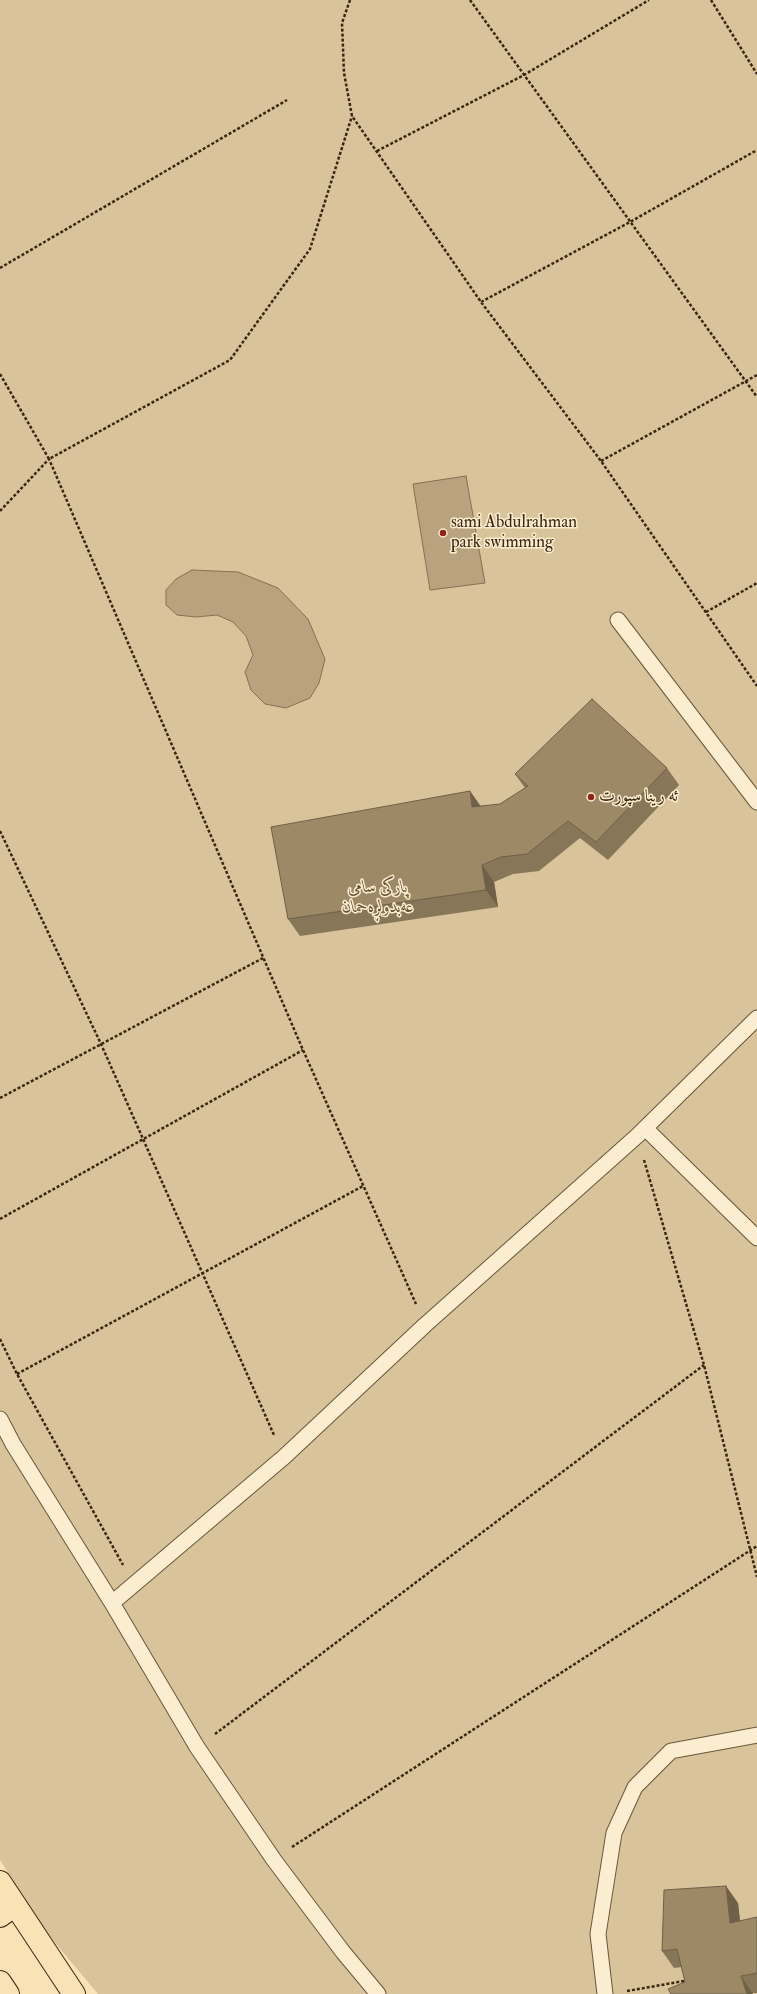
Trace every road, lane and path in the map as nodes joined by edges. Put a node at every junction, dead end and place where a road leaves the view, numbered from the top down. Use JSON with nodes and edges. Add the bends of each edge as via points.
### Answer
{"nodes":[{"id":1,"x":350,"y":0,"type":"edge"},
{"id":2,"x":470,"y":0,"type":"edge"},
{"id":3,"x":650,"y":0,"type":"edge"},
{"id":4,"x":711,"y":0,"type":"edge"},
{"id":5,"x":757,"y":74,"type":"edge"},
{"id":6,"x":524,"y":75,"type":"junction"},
{"id":7,"x":287,"y":100,"type":"dead end"},
{"id":8,"x":352,"y":116,"type":"junction"},
{"id":9,"x":757,"y":150,"type":"edge"},
{"id":10,"x":377,"y":151,"type":"junction"},
{"id":11,"x":630,"y":222,"type":"junction"},
{"id":12,"x":0,"y":268,"type":"edge"},
{"id":13,"x":481,"y":302,"type":"junction"},
{"id":14,"x":0,"y":374,"type":"edge"},
{"id":15,"x":757,"y":375,"type":"edge"},
{"id":16,"x":746,"y":380,"type":"junction"},
{"id":17,"x":757,"y":397,"type":"edge"},
{"id":18,"x":49,"y":459,"type":"junction"},
{"id":19,"x":601,"y":461,"type":"junction"},
{"id":20,"x":0,"y":511,"type":"edge"},
{"id":21,"x":757,"y":583,"type":"edge"},
{"id":22,"x":706,"y":612,"type":"junction"},
{"id":23,"x":618,"y":620,"type":"dead end"},
{"id":24,"x":757,"y":686,"type":"edge"},
{"id":25,"x":757,"y":802,"type":"edge"},
{"id":26,"x":0,"y":831,"type":"edge"},
{"id":27,"x":263,"y":958,"type":"junction"},
{"id":28,"x":757,"y":1018,"type":"edge"},
{"id":29,"x":101,"y":1044,"type":"junction"},
{"id":30,"x":303,"y":1050,"type":"junction"},
{"id":31,"x":0,"y":1098,"type":"edge"},
{"id":32,"x":641,"y":1132,"type":"junction"},
{"id":33,"x":144,"y":1140,"type":"junction"},
{"id":34,"x":363,"y":1186,"type":"junction"},
{"id":35,"x":0,"y":1219,"type":"edge"},
{"id":36,"x":757,"y":1238,"type":"edge"},
{"id":37,"x":202,"y":1273,"type":"junction"},
{"id":38,"x":425,"y":1325,"type":"junction"},
{"id":39,"x":0,"y":1339,"type":"edge"},
{"id":40,"x":704,"y":1365,"type":"junction"},
{"id":41,"x":17,"y":1374,"type":"junction"},
{"id":42,"x":0,"y":1419,"type":"edge"},
{"id":43,"x":284,"y":1457,"type":"junction"},
{"id":44,"x":757,"y":1546,"type":"edge"},
{"id":45,"x":751,"y":1550,"type":"junction"},
{"id":46,"x":757,"y":1577,"type":"edge"},
{"id":47,"x":134,"y":1585,"type":"junction"},
{"id":48,"x":112,"y":1603,"type":"junction"},
{"id":49,"x":757,"y":1735,"type":"edge"},
{"id":50,"x":197,"y":1747,"type":"junction"},
{"id":51,"x":274,"y":1860,"type":"junction"},
{"id":52,"x":0,"y":1882,"type":"edge"},
{"id":53,"x":8,"y":1910,"type":"edge"},
{"id":54,"x":684,"y":1981,"type":"edge"},
{"id":55,"x":0,"y":1982,"type":"edge"},
{"id":56,"x":625,"y":1991,"type":"dead end"},
{"id":57,"x":8,"y":1994,"type":"edge"},
{"id":58,"x":74,"y":1994,"type":"edge"},
{"id":59,"x":378,"y":1994,"type":"edge"},
{"id":60,"x":605,"y":1994,"type":"edge"}],
"edges":[{"from":1,"to":8,"type":"path","via":[[342,23],[344,74]]},
{"from":2,"to":6,"type":"path"},
{"from":3,"to":6,"type":"path"},
{"from":4,"to":5,"type":"path"},
{"from":6,"to":10,"type":"path"},
{"from":6,"to":11,"type":"path"},
{"from":7,"to":12,"type":"path"},
{"from":8,"to":10,"type":"path"},
{"from":8,"to":18,"type":"path","via":[[310,249],[230,360]]},
{"from":9,"to":11,"type":"path"},
{"from":10,"to":13,"type":"path"},
{"from":11,"to":13,"type":"path"},
{"from":11,"to":16,"type":"path"},
{"from":13,"to":19,"type":"path"},
{"from":14,"to":18,"type":"path"},
{"from":15,"to":16,"type":"path"},
{"from":16,"to":17,"type":"path"},
{"from":16,"to":19,"type":"path"},
{"from":18,"to":20,"type":"path"},
{"from":18,"to":27,"type":"path"},
{"from":19,"to":22,"type":"path"},
{"from":21,"to":22,"type":"path"},
{"from":22,"to":24,"type":"path"},
{"from":23,"to":25,"type":"lane"},
{"from":26,"to":29,"type":"path"},
{"from":27,"to":29,"type":"path"},
{"from":27,"to":30,"type":"path"},
{"from":28,"to":32,"type":"lane"},
{"from":29,"to":31,"type":"path"},
{"from":29,"to":33,"type":"path"},
{"from":30,"to":33,"type":"path"},
{"from":30,"to":34,"type":"path"},
{"from":32,"to":36,"type":"lane"},
{"from":32,"to":38,"type":"lane"},
{"from":32,"to":40,"type":"path"},
{"from":33,"to":35,"type":"path"},
{"from":33,"to":37,"type":"path"},
{"from":34,"to":37,"type":"path"},
{"from":34,"to":38,"type":"path"},
{"from":37,"to":41,"type":"path"},
{"from":37,"to":43,"type":"path"},
{"from":38,"to":43,"type":"lane"},
{"from":39,"to":41,"type":"path"},
{"from":40,"to":45,"type":"path"},
{"from":40,"to":50,"type":"path"},
{"from":41,"to":47,"type":"path"},
{"from":42,"to":48,"type":"lane"},
{"from":43,"to":47,"type":"lane"},
{"from":44,"to":45,"type":"path"},
{"from":45,"to":46,"type":"path"},
{"from":45,"to":51,"type":"path"},
{"from":47,"to":48,"type":"lane"},
{"from":48,"to":50,"type":"lane"},
{"from":49,"to":60,"type":"lane","via":[[671,1751],[635,1787],[614,1833],[598,1934]]},
{"from":50,"to":51,"type":"lane"},
{"from":51,"to":59,"type":"lane"},
{"from":52,"to":53,"type":"main road"},
{"from":53,"to":58,"type":"main road"},
{"from":54,"to":56,"type":"path"},
{"from":55,"to":57,"type":"main road"}]}
